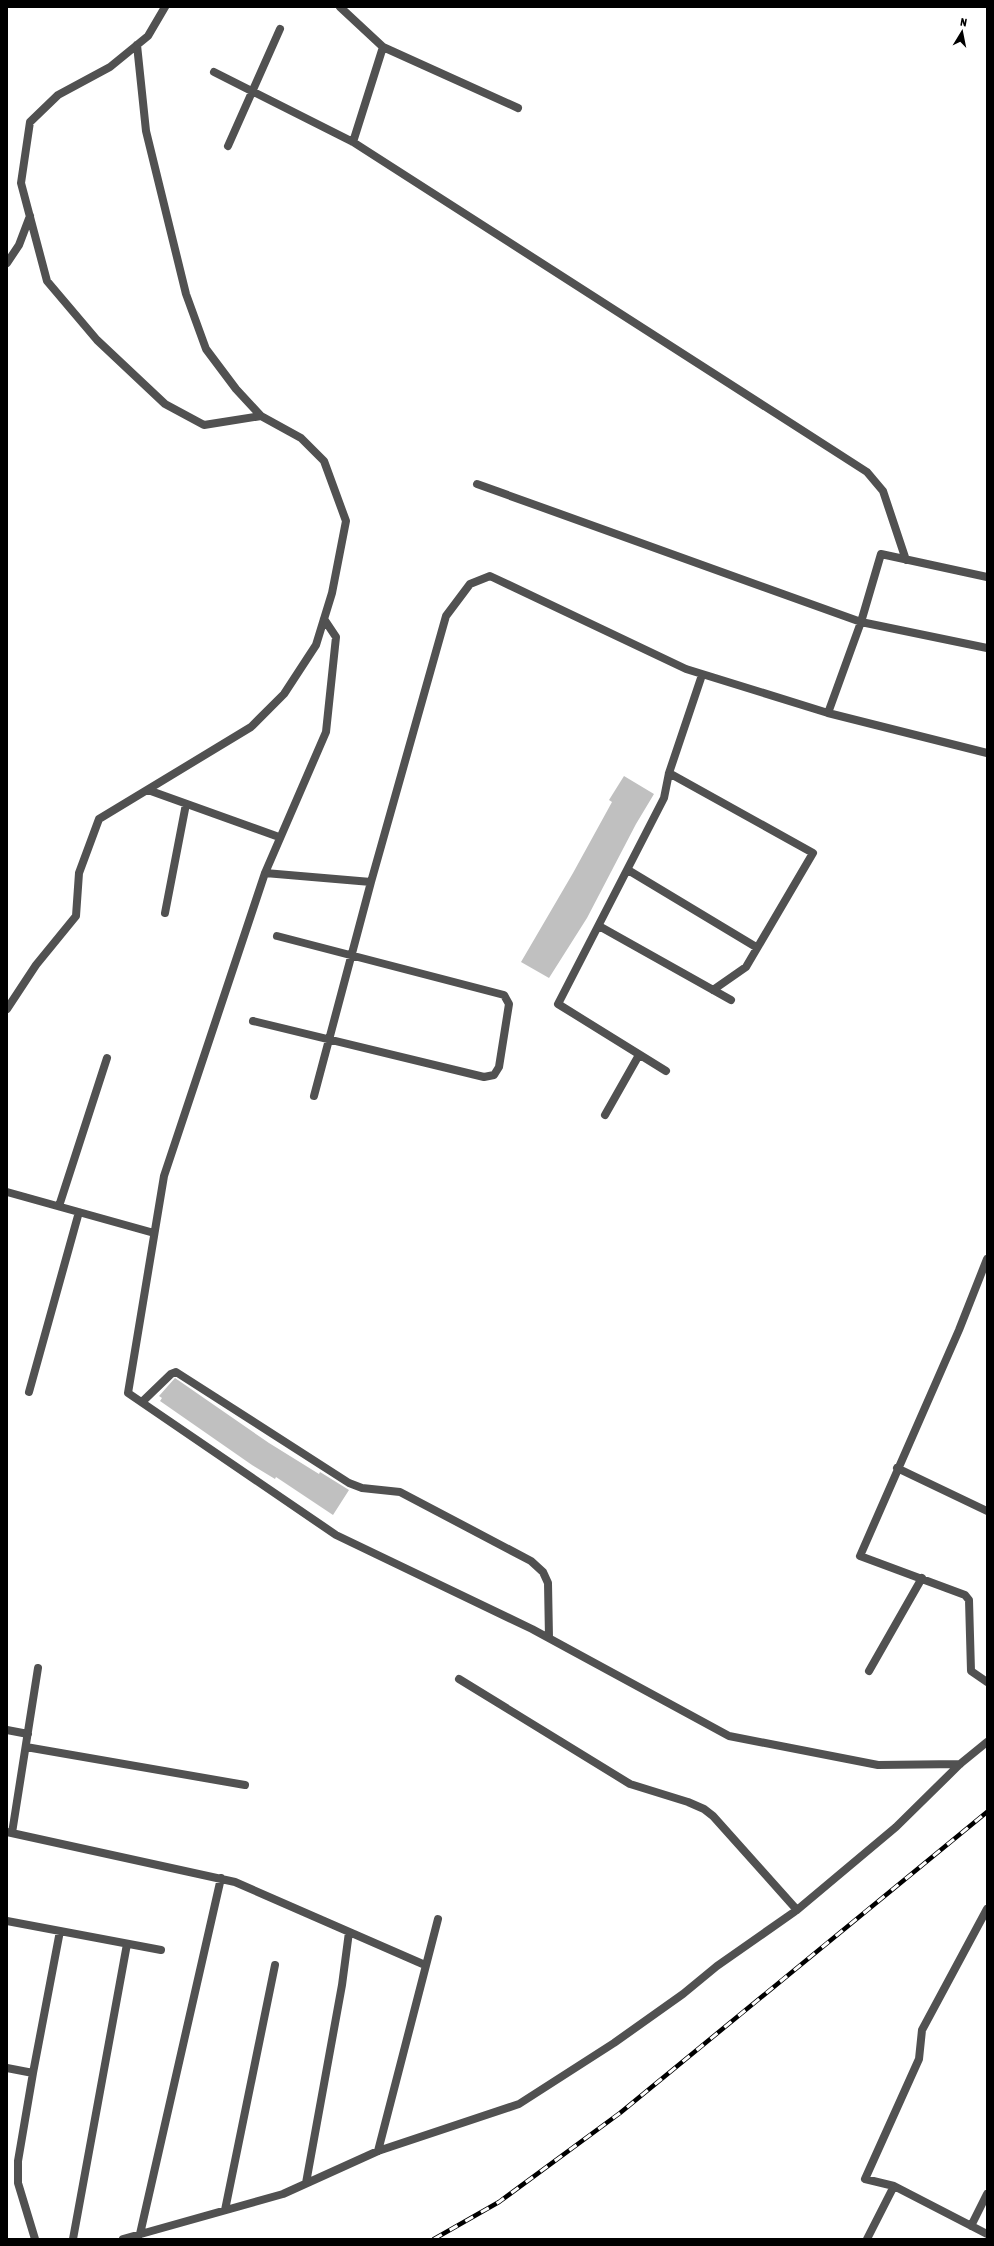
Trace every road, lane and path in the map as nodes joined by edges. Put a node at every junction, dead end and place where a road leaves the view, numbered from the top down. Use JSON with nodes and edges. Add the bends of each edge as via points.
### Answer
{"nodes":[{"id":1,"x":165,"y":7,"type":"edge"},
{"id":2,"x":340,"y":7,"type":"edge"},
{"id":3,"x":280,"y":29,"type":"dead end"},
{"id":4,"x":137,"y":45,"type":"junction"},
{"id":5,"x":384,"y":47,"type":"junction"},
{"id":6,"x":214,"y":72,"type":"dead end"},
{"id":7,"x":253,"y":90,"type":"junction"},
{"id":8,"x":518,"y":108,"type":"dead end"},
{"id":9,"x":353,"y":142,"type":"junction"},
{"id":10,"x":228,"y":146,"type":"dead end"},
{"id":11,"x":30,"y":216,"type":"junction"},
{"id":12,"x":7,"y":263,"type":"edge"},
{"id":13,"x":261,"y":416,"type":"junction"},
{"id":14,"x":477,"y":484,"type":"dead end"},
{"id":15,"x":906,"y":560,"type":"junction"},
{"id":16,"x":987,"y":577,"type":"edge"},
{"id":17,"x":324,"y":619,"type":"junction"},
{"id":18,"x":861,"y":622,"type":"junction"},
{"id":19,"x":987,"y":648,"type":"edge"},
{"id":20,"x":702,"y":675,"type":"junction"},
{"id":21,"x":828,"y":713,"type":"junction"},
{"id":22,"x":987,"y":753,"type":"edge"},
{"id":23,"x":669,"y":773,"type":"junction"},
{"id":24,"x":148,"y":790,"type":"junction"},
{"id":25,"x":186,"y":804,"type":"junction"},
{"id":26,"x":279,"y":837,"type":"junction"},
{"id":27,"x":628,"y":870,"type":"junction"},
{"id":28,"x":265,"y":873,"type":"junction"},
{"id":29,"x":371,"y":882,"type":"junction"},
{"id":30,"x":165,"y":913,"type":"dead end"},
{"id":31,"x":599,"y":926,"type":"junction"},
{"id":32,"x":277,"y":936,"type":"dead end"},
{"id":33,"x":756,"y":947,"type":"junction"},
{"id":34,"x":352,"y":954,"type":"junction"},
{"id":35,"x":713,"y":990,"type":"junction"},
{"id":36,"x":731,"y":1000,"type":"dead end"},
{"id":37,"x":7,"y":1009,"type":"edge"},
{"id":38,"x":253,"y":1021,"type":"dead end"},
{"id":39,"x":329,"y":1040,"type":"junction"},
{"id":40,"x":639,"y":1055,"type":"junction"},
{"id":41,"x":107,"y":1058,"type":"dead end"},
{"id":42,"x":666,"y":1071,"type":"dead end"},
{"id":43,"x":314,"y":1096,"type":"dead end"},
{"id":44,"x":605,"y":1115,"type":"dead end"},
{"id":45,"x":7,"y":1192,"type":"edge"},
{"id":46,"x":59,"y":1206,"type":"junction"},
{"id":47,"x":79,"y":1212,"type":"junction"},
{"id":48,"x":154,"y":1233,"type":"junction"},
{"id":49,"x":987,"y":1259,"type":"edge"},
{"id":50,"x":29,"y":1392,"type":"dead end"},
{"id":51,"x":142,"y":1402,"type":"junction"},
{"id":52,"x":897,"y":1468,"type":"junction"},
{"id":53,"x":987,"y":1511,"type":"edge"},
{"id":54,"x":922,"y":1578,"type":"junction"},
{"id":55,"x":549,"y":1638,"type":"junction"},
{"id":56,"x":38,"y":1668,"type":"dead end"},
{"id":57,"x":869,"y":1671,"type":"dead end"},
{"id":58,"x":459,"y":1679,"type":"dead end"},
{"id":59,"x":987,"y":1682,"type":"edge"},
{"id":60,"x":7,"y":1730,"type":"edge"},
{"id":61,"x":28,"y":1734,"type":"junction"},
{"id":62,"x":987,"y":1742,"type":"edge"},
{"id":63,"x":26,"y":1747,"type":"junction"},
{"id":64,"x":960,"y":1764,"type":"junction"},
{"id":65,"x":245,"y":1785,"type":"dead end"},
{"id":66,"x":10,"y":1833,"type":"edge"},
{"id":67,"x":221,"y":1878,"type":"junction"},
{"id":68,"x":987,"y":1909,"type":"edge"},
{"id":69,"x":797,"y":1910,"type":"junction"},
{"id":70,"x":438,"y":1919,"type":"dead end"},
{"id":71,"x":7,"y":1921,"type":"edge"},
{"id":72,"x":60,"y":1931,"type":"junction"},
{"id":73,"x":349,"y":1932,"type":"junction"},
{"id":74,"x":127,"y":1944,"type":"junction"},
{"id":75,"x":161,"y":1950,"type":"dead end"},
{"id":76,"x":275,"y":1965,"type":"dead end"},
{"id":77,"x":425,"y":1965,"type":"junction"},
{"id":78,"x":7,"y":2068,"type":"edge"},
{"id":79,"x":32,"y":2073,"type":"junction"},
{"id":80,"x":378,"y":2151,"type":"junction"},
{"id":81,"x":306,"y":2183,"type":"junction"},
{"id":82,"x":894,"y":2186,"type":"junction"},
{"id":83,"x":987,"y":2194,"type":"edge"},
{"id":84,"x":225,"y":2210,"type":"junction"},
{"id":85,"x":971,"y":2226,"type":"junction"},
{"id":86,"x":140,"y":2234,"type":"junction"},
{"id":87,"x":985,"y":2235,"type":"edge"},
{"id":88,"x":35,"y":2239,"type":"edge"},
{"id":89,"x":73,"y":2239,"type":"edge"},
{"id":90,"x":123,"y":2239,"type":"edge"},
{"id":91,"x":867,"y":2239,"type":"edge"}],
"edges":[{"from":1,"to":4,"type":"street","via":[[148,36]]},
{"from":2,"to":5,"type":"street"},
{"from":3,"to":7,"type":"street"},
{"from":4,"to":11,"type":"street","via":[[110,68],[58,95],[30,122],[21,183]]},
{"from":4,"to":13,"type":"street","via":[[146,131],[186,294],[206,349],[236,389]]},
{"from":5,"to":8,"type":"street"},
{"from":5,"to":9,"type":"street"},
{"from":6,"to":7,"type":"street"},
{"from":7,"to":9,"type":"street"},
{"from":7,"to":10,"type":"street"},
{"from":9,"to":15,"type":"street","via":[[867,472],[883,491]]},
{"from":11,"to":12,"type":"street","via":[[19,245]]},
{"from":11,"to":13,"type":"street","via":[[47,281],[97,340],[165,404],[204,425]]},
{"from":13,"to":17,"type":"street","via":[[301,438],[324,461],[346,521],[332,593]]},
{"from":14,"to":18,"type":"street"},
{"from":15,"to":16,"type":"street"},
{"from":15,"to":18,"type":"street","via":[[881,554]]},
{"from":17,"to":24,"type":"street","via":[[316,645],[284,694],[251,727]]},
{"from":17,"to":26,"type":"street","via":[[336,637],[326,732]]},
{"from":18,"to":19,"type":"street"},
{"from":18,"to":21,"type":"street"},
{"from":20,"to":21,"type":"street"},
{"from":20,"to":23,"type":"street"},
{"from":20,"to":29,"type":"street","via":[[490,576],[470,584],[446,616]]},
{"from":21,"to":22,"type":"street"},
{"from":23,"to":27,"type":"street","via":[[664,798]]},
{"from":23,"to":33,"type":"street","via":[[813,853]]},
{"from":24,"to":25,"type":"street"},
{"from":24,"to":37,"type":"street","via":[[99,819],[79,873],[76,916],[36,965]]},
{"from":25,"to":26,"type":"street"},
{"from":25,"to":30,"type":"street"},
{"from":26,"to":28,"type":"street"},
{"from":27,"to":31,"type":"street"},
{"from":27,"to":33,"type":"street"},
{"from":28,"to":29,"type":"street"},
{"from":28,"to":48,"type":"street","via":[[164,1176]]},
{"from":29,"to":34,"type":"street"},
{"from":31,"to":35,"type":"street"},
{"from":31,"to":40,"type":"street","via":[[558,1004]]},
{"from":32,"to":34,"type":"street"},
{"from":33,"to":35,"type":"street","via":[[746,967]]},
{"from":34,"to":39,"type":"street"},
{"from":34,"to":39,"type":"street","via":[[506,997],[509,1004],[499,1067],[494,1075],[484,1077]]},
{"from":35,"to":36,"type":"street"},
{"from":38,"to":39,"type":"street"},
{"from":39,"to":43,"type":"street"},
{"from":40,"to":42,"type":"street"},
{"from":40,"to":44,"type":"street"},
{"from":41,"to":46,"type":"street"},
{"from":45,"to":46,"type":"street"},
{"from":46,"to":47,"type":"street"},
{"from":47,"to":48,"type":"street"},
{"from":47,"to":50,"type":"street"},
{"from":48,"to":51,"type":"street","via":[[128,1393]]},
{"from":49,"to":52,"type":"street","via":[[959,1330]]},
{"from":51,"to":55,"type":"street","via":[[336,1535]]},
{"from":51,"to":55,"type":"street","via":[[176,1372],[349,1483],[362,1488],[400,1492],[531,1561],[543,1572],[548,1583]]},
{"from":52,"to":53,"type":"street"},
{"from":52,"to":54,"type":"street","via":[[860,1556]]},
{"from":54,"to":57,"type":"street"},
{"from":54,"to":59,"type":"street","via":[[960,1591],[969,1600],[971,1671]]},
{"from":55,"to":64,"type":"street","via":[[729,1736],[878,1765]]},
{"from":56,"to":61,"type":"street"},
{"from":58,"to":69,"type":"street","via":[[630,1784],[704,1809]]},
{"from":60,"to":61,"type":"street"},
{"from":61,"to":63,"type":"street"},
{"from":62,"to":64,"type":"street"},
{"from":63,"to":65,"type":"street"},
{"from":63,"to":66,"type":"street"},
{"from":64,"to":69,"type":"street","via":[[896,1827]]},
{"from":66,"to":67,"type":"street"},
{"from":67,"to":73,"type":"street"},
{"from":67,"to":86,"type":"street"},
{"from":68,"to":82,"type":"street","via":[[922,2030],[919,2059],[865,2179]]},
{"from":69,"to":80,"type":"street","via":[[614,2043],[519,2104]]},
{"from":70,"to":77,"type":"street"},
{"from":71,"to":72,"type":"street"},
{"from":72,"to":74,"type":"street"},
{"from":72,"to":79,"type":"street"},
{"from":73,"to":77,"type":"street"},
{"from":73,"to":81,"type":"street","via":[[342,1985]]},
{"from":74,"to":75,"type":"street"},
{"from":74,"to":89,"type":"street"},
{"from":76,"to":84,"type":"street"},
{"from":77,"to":80,"type":"street"},
{"from":78,"to":79,"type":"street"},
{"from":79,"to":88,"type":"street","via":[[18,2161],[18,2183]]},
{"from":80,"to":81,"type":"street"},
{"from":81,"to":84,"type":"street","via":[[282,2194]]},
{"from":82,"to":85,"type":"street"},
{"from":82,"to":91,"type":"street"},
{"from":83,"to":85,"type":"street"},
{"from":84,"to":86,"type":"street"},
{"from":85,"to":87,"type":"street"},
{"from":86,"to":90,"type":"street"}]}
